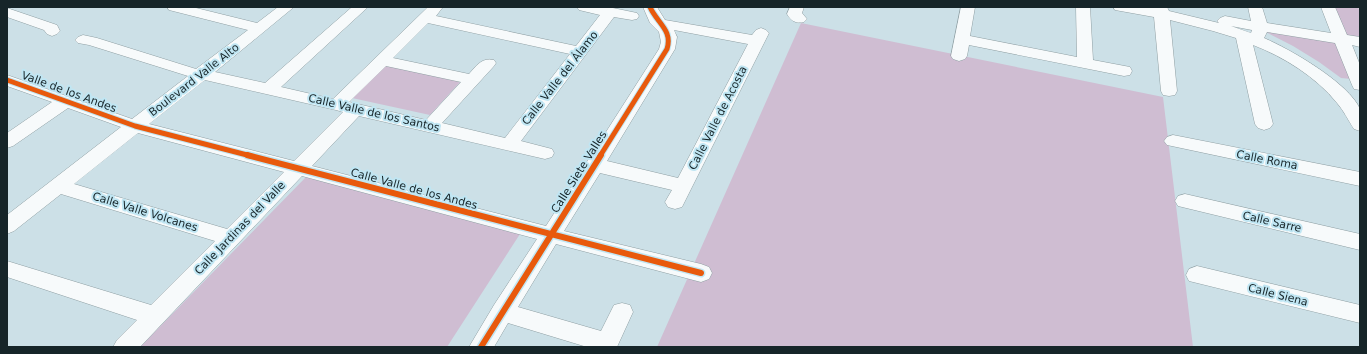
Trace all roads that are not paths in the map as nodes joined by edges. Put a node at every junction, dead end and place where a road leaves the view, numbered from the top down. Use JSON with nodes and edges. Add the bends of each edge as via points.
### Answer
{"nodes":[{"id":1,"x":174,"y":7,"type":"edge"},
{"id":2,"x":275,"y":7,"type":"edge"},
{"id":3,"x":287,"y":7,"type":"edge"},
{"id":4,"x":361,"y":7,"type":"edge"},
{"id":5,"x":436,"y":7,"type":"edge"},
{"id":6,"x":584,"y":7,"type":"edge"},
{"id":7,"x":968,"y":7,"type":"edge"},
{"id":8,"x":1083,"y":7,"type":"edge"},
{"id":9,"x":1120,"y":7,"type":"edge"},
{"id":10,"x":1255,"y":7,"type":"edge"},
{"id":11,"x":1328,"y":7,"type":"edge"},
{"id":12,"x":1158,"y":10,"type":"edge"},
{"id":13,"x":7,"y":12,"type":"edge"},
{"id":14,"x":610,"y":12,"type":"junction"},
{"id":15,"x":1187,"y":14,"type":"edge"},
{"id":16,"x":654,"y":15,"type":"edge"},
{"id":17,"x":632,"y":16,"type":"dead end"},
{"id":18,"x":425,"y":18,"type":"junction"},
{"id":19,"x":251,"y":26,"type":"junction"},
{"id":20,"x":52,"y":31,"type":"dead end"},
{"id":21,"x":1254,"y":32,"type":"junction"},
{"id":22,"x":1340,"y":39,"type":"junction"},
{"id":23,"x":83,"y":40,"type":"dead end"},
{"id":24,"x":962,"y":40,"type":"junction"},
{"id":25,"x":1360,"y":42,"type":"edge"},
{"id":26,"x":581,"y":52,"type":"junction"},
{"id":27,"x":959,"y":56,"type":"dead end"},
{"id":28,"x":382,"y":60,"type":"junction"},
{"id":29,"x":488,"y":63,"type":"dead end"},
{"id":30,"x":1086,"y":63,"type":"junction"},
{"id":31,"x":1124,"y":70,"type":"dead end"},
{"id":32,"x":196,"y":73,"type":"junction"},
{"id":33,"x":7,"y":80,"type":"edge"},
{"id":34,"x":473,"y":80,"type":"junction"},
{"id":35,"x":1360,"y":85,"type":"edge"},
{"id":36,"x":268,"y":89,"type":"junction"},
{"id":37,"x":1169,"y":92,"type":"dead end"},
{"id":38,"x":66,"y":102,"type":"junction"},
{"id":39,"x":1360,"y":102,"type":"edge"},
{"id":40,"x":336,"y":105,"type":"junction"},
{"id":41,"x":356,"y":109,"type":"junction"},
{"id":42,"x":129,"y":124,"type":"junction"},
{"id":43,"x":1264,"y":124,"type":"dead end"},
{"id":44,"x":1360,"y":125,"type":"edge"},
{"id":45,"x":430,"y":126,"type":"junction"},
{"id":46,"x":1173,"y":141,"type":"dead end"},
{"id":47,"x":7,"y":142,"type":"edge"},
{"id":48,"x":509,"y":144,"type":"junction"},
{"id":49,"x":545,"y":153,"type":"dead end"},
{"id":50,"x":595,"y":165,"type":"junction"},
{"id":51,"x":298,"y":169,"type":"junction"},
{"id":52,"x":1360,"y":179,"type":"edge"},
{"id":53,"x":58,"y":186,"type":"junction"},
{"id":54,"x":684,"y":186,"type":"junction"},
{"id":55,"x":1185,"y":201,"type":"dead end"},
{"id":56,"x":675,"y":202,"type":"dead end"},
{"id":57,"x":7,"y":211,"type":"edge"},
{"id":58,"x":7,"y":226,"type":"edge"},
{"id":59,"x":550,"y":236,"type":"junction"},
{"id":60,"x":231,"y":238,"type":"junction"},
{"id":61,"x":1360,"y":242,"type":"edge"},
{"id":62,"x":7,"y":269,"type":"edge"},
{"id":63,"x":701,"y":273,"type":"dead end"},
{"id":64,"x":1197,"y":275,"type":"dead end"},
{"id":65,"x":502,"y":312,"type":"junction"},
{"id":66,"x":622,"y":312,"type":"dead end"},
{"id":67,"x":1360,"y":314,"type":"edge"},
{"id":68,"x":155,"y":316,"type":"junction"},
{"id":69,"x":606,"y":345,"type":"edge"},
{"id":70,"x":125,"y":347,"type":"edge"},
{"id":71,"x":480,"y":347,"type":"edge"}],
"edges":[{"from":1,"to":19,"type":"street"},
{"from":2,"to":19,"type":"street","name":"Boulevard Valle Alto"},
{"from":3,"to":32,"type":"street","name":"Boulevard Valle Alto"},
{"from":4,"to":36,"type":"street"},
{"from":5,"to":18,"type":"street"},
{"from":6,"to":14,"type":"street"},
{"from":7,"to":24,"type":"street"},
{"from":8,"to":30,"type":"street"},
{"from":9,"to":12,"type":"street"},
{"from":10,"to":21,"type":"street"},
{"from":11,"to":22,"type":"street"},
{"from":12,"to":15,"type":"street"},
{"from":12,"to":37,"type":"street"},
{"from":13,"to":20,"type":"street","via":[[52,28]]},
{"from":14,"to":17,"type":"street"},
{"from":14,"to":26,"type":"street","name":"Calle Valle del Álamo"},
{"from":15,"to":21,"type":"street"},
{"from":15,"to":21,"type":"street","via":[[1209,24]]},
{"from":16,"to":50,"type":"street","name":"Calle Siete Valles","via":[[670,37],[667,49]]},
{"from":16,"to":54,"type":"street","name":"Calle Valle de Acosta","via":[[759,37]]},
{"from":18,"to":26,"type":"street"},
{"from":18,"to":28,"type":"street"},
{"from":19,"to":32,"type":"street","name":"Boulevard Valle Alto"},
{"from":21,"to":22,"type":"street"},
{"from":21,"to":39,"type":"street","via":[[1302,56],[1343,85]]},
{"from":21,"to":43,"type":"street"},
{"from":21,"to":44,"type":"street","via":[[1267,45],[1319,76],[1348,104]]},
{"from":22,"to":25,"type":"street"},
{"from":22,"to":35,"type":"street"},
{"from":23,"to":32,"type":"street","name":"Calle Valle de los Santos"},
{"from":24,"to":27,"type":"street"},
{"from":24,"to":30,"type":"street"},
{"from":26,"to":48,"type":"street","name":"Calle Valle del Álamo"},
{"from":28,"to":34,"type":"street"},
{"from":28,"to":40,"type":"street"},
{"from":29,"to":34,"type":"street"},
{"from":30,"to":31,"type":"street"},
{"from":32,"to":36,"type":"street","name":"Calle Valle de los Santos"},
{"from":32,"to":42,"type":"street","name":"Boulevard Valle Alto"},
{"from":33,"to":38,"type":"street","name":"Valle de los Andes"},
{"from":34,"to":45,"type":"street"},
{"from":36,"to":40,"type":"street","name":"Calle Valle de los Santos"},
{"from":38,"to":42,"type":"street","name":"Valle de los Andes"},
{"from":38,"to":47,"type":"street"},
{"from":40,"to":41,"type":"street","name":"Calle Valle de los Santos"},
{"from":41,"to":45,"type":"street","name":"Calle Valle de los Santos"},
{"from":41,"to":51,"type":"street","name":"Calle Jardinas del Valle"},
{"from":42,"to":51,"type":"street","name":"Calle Valle de los Andes"},
{"from":42,"to":53,"type":"street","name":"Boulevard Valle Alto"},
{"from":42,"to":57,"type":"street","name":"Boulevard Valle Alto"},
{"from":45,"to":48,"type":"street","name":"Calle Valle de los Santos"},
{"from":46,"to":52,"type":"street","name":"Calle Roma"},
{"from":48,"to":49,"type":"street","name":"Calle Valle de los Santos"},
{"from":50,"to":54,"type":"street"},
{"from":50,"to":59,"type":"street","name":"Calle Siete Valles"},
{"from":51,"to":59,"type":"street","name":"Calle Valle de los Andes"},
{"from":51,"to":60,"type":"street","name":"Calle Jardinas del Valle"},
{"from":53,"to":58,"type":"street","name":"Boulevard Valle Alto"},
{"from":53,"to":60,"type":"street","name":"Calle Valle Volcanes"},
{"from":54,"to":56,"type":"street","name":"Calle Valle de Acosta"},
{"from":55,"to":61,"type":"street","name":"Calle Sarre"},
{"from":59,"to":63,"type":"street","name":"Calle Valle de los Andes"},
{"from":59,"to":65,"type":"street","name":"Calle Siete Valles"},
{"from":60,"to":68,"type":"street","name":"Calle Jardinas del Valle"},
{"from":62,"to":68,"type":"street"},
{"from":64,"to":67,"type":"street","name":"Calle Siena"},
{"from":65,"to":69,"type":"street"},
{"from":65,"to":71,"type":"street","name":"Calle Siete Valles"},
{"from":66,"to":69,"type":"street"},
{"from":68,"to":70,"type":"street","name":"Calle Jardinas del Valle"}]}
